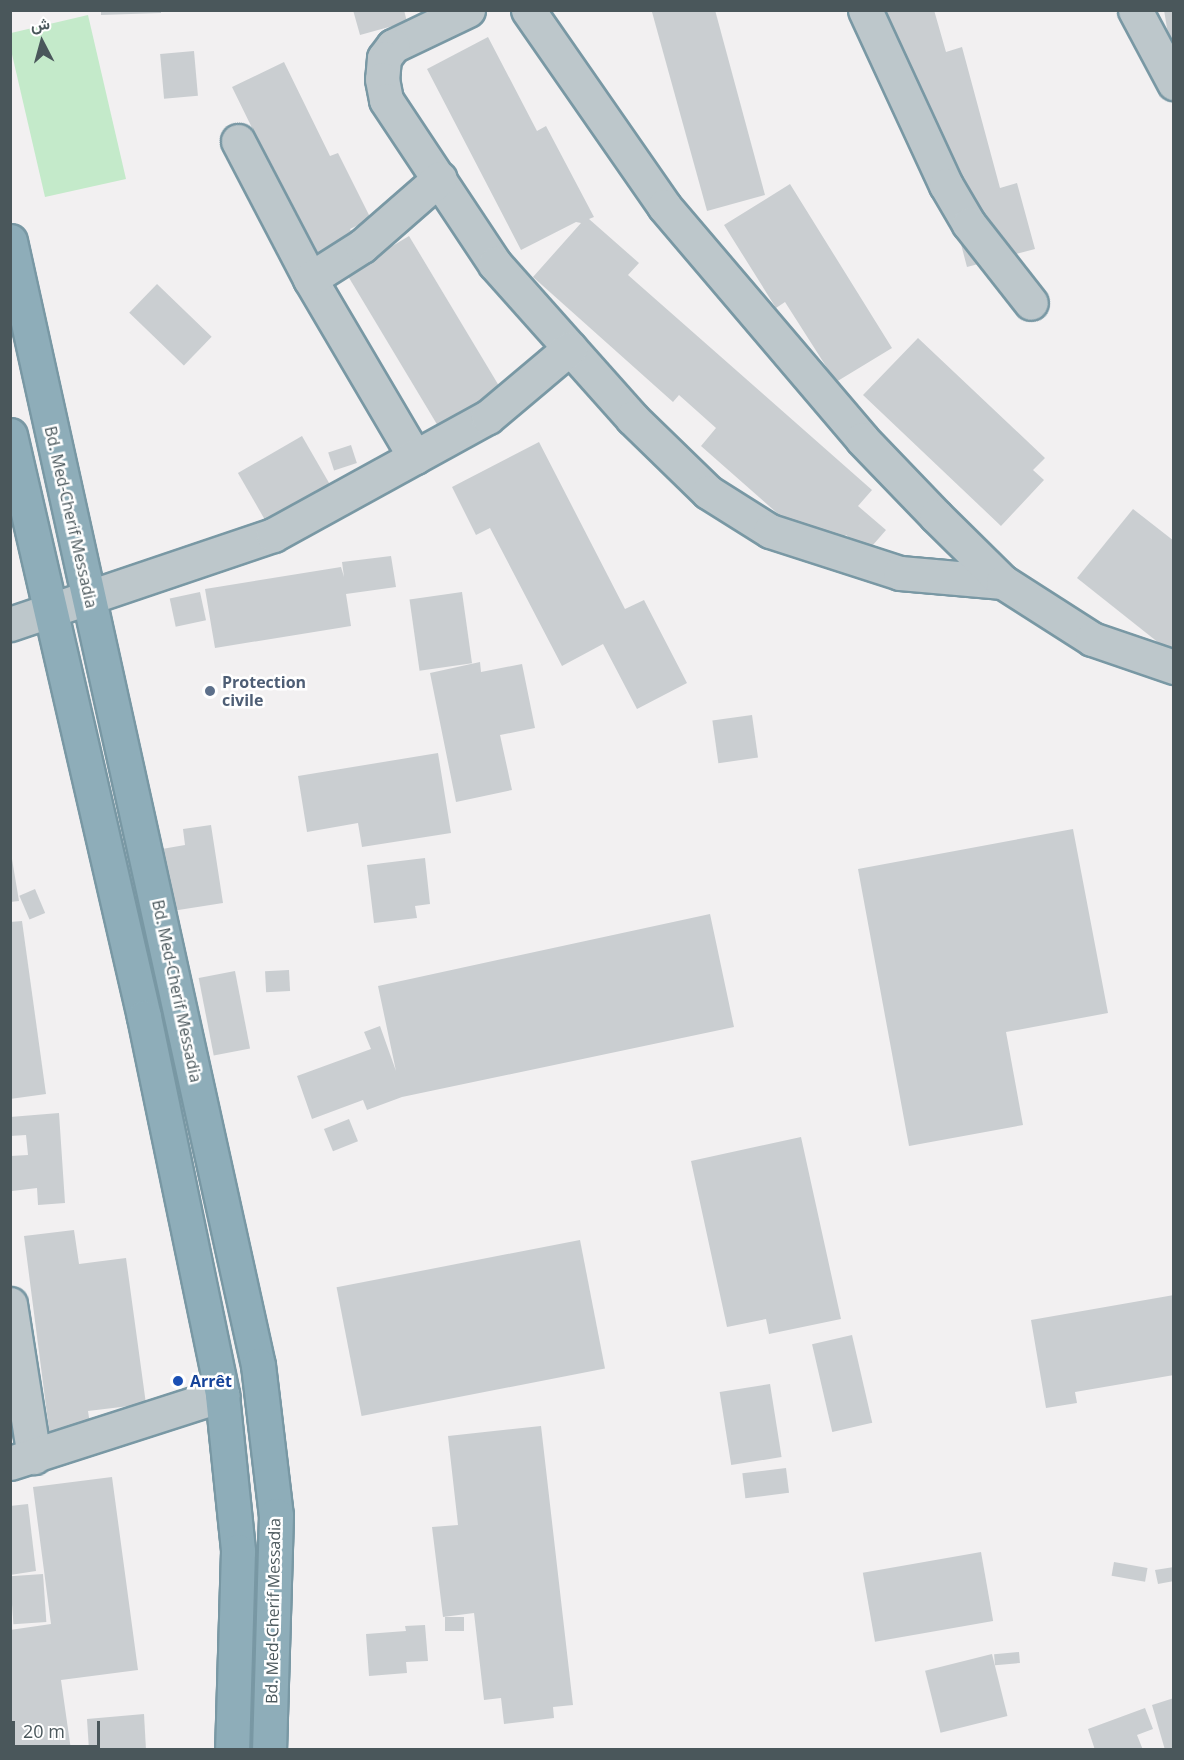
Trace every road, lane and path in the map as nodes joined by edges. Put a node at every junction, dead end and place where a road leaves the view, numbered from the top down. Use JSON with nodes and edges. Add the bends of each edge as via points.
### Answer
{"nodes":[{"id":1,"x":468,"y":10,"type":"edge"},
{"id":2,"x":528,"y":10,"type":"edge"},
{"id":3,"x":865,"y":10,"type":"edge"},
{"id":4,"x":1135,"y":10,"type":"edge"},
{"id":5,"x":1173,"y":82,"type":"edge"},
{"id":6,"x":238,"y":141,"type":"dead end"},
{"id":7,"x":440,"y":178,"type":"junction"},
{"id":8,"x":10,"y":241,"type":"edge"},
{"id":9,"x":310,"y":279,"type":"junction"},
{"id":10,"x":1031,"y":303,"type":"dead end"},
{"id":11,"x":570,"y":348,"type":"junction"},
{"id":12,"x":10,"y":435,"type":"edge"},
{"id":13,"x":416,"y":457,"type":"junction"},
{"id":14,"x":1003,"y":582,"type":"junction"},
{"id":15,"x":90,"y":597,"type":"junction"},
{"id":16,"x":51,"y":611,"type":"junction"},
{"id":17,"x":10,"y":624,"type":"edge"},
{"id":18,"x":1173,"y":667,"type":"edge"},
{"id":19,"x":10,"y":1304,"type":"edge"},
{"id":20,"x":222,"y":1395,"type":"junction"},
{"id":21,"x":22,"y":1460,"type":"edge"},
{"id":22,"x":232,"y":1749,"type":"edge"},
{"id":23,"x":269,"y":1749,"type":"edge"}],
"edges":[{"from":1,"to":7,"type":"street","via":[[412,34],[393,46],[384,58],[386,100]]},
{"from":2,"to":14,"type":"street","via":[[664,206],[862,439]]},
{"from":3,"to":10,"type":"street","via":[[946,185],[969,224]]},
{"from":4,"to":5,"type":"street"},
{"from":6,"to":9,"type":"street"},
{"from":7,"to":9,"type":"street","via":[[362,246]]},
{"from":7,"to":11,"type":"street","via":[[495,264]]},
{"from":8,"to":15,"type":"highway","name":"Bd. Med-Cherif Messadia"},
{"from":9,"to":13,"type":"street"},
{"from":11,"to":13,"type":"street","via":[[488,417]]},
{"from":11,"to":14,"type":"street","via":[[632,418],[708,492],[770,531],[900,573]]},
{"from":12,"to":16,"type":"highway"},
{"from":13,"to":15,"type":"street","via":[[273,535]]},
{"from":14,"to":18,"type":"street","via":[[1092,639]]},
{"from":15,"to":16,"type":"street"},
{"from":15,"to":23,"type":"highway","name":"Bd. Med-Cherif Messadia","via":[[258,1365],[276,1515]]},
{"from":16,"to":17,"type":"street"},
{"from":16,"to":20,"type":"highway","via":[[144,1017]]},
{"from":19,"to":21,"type":"street"},
{"from":20,"to":21,"type":"street"},
{"from":20,"to":22,"type":"highway","via":[[238,1551]]}]}
